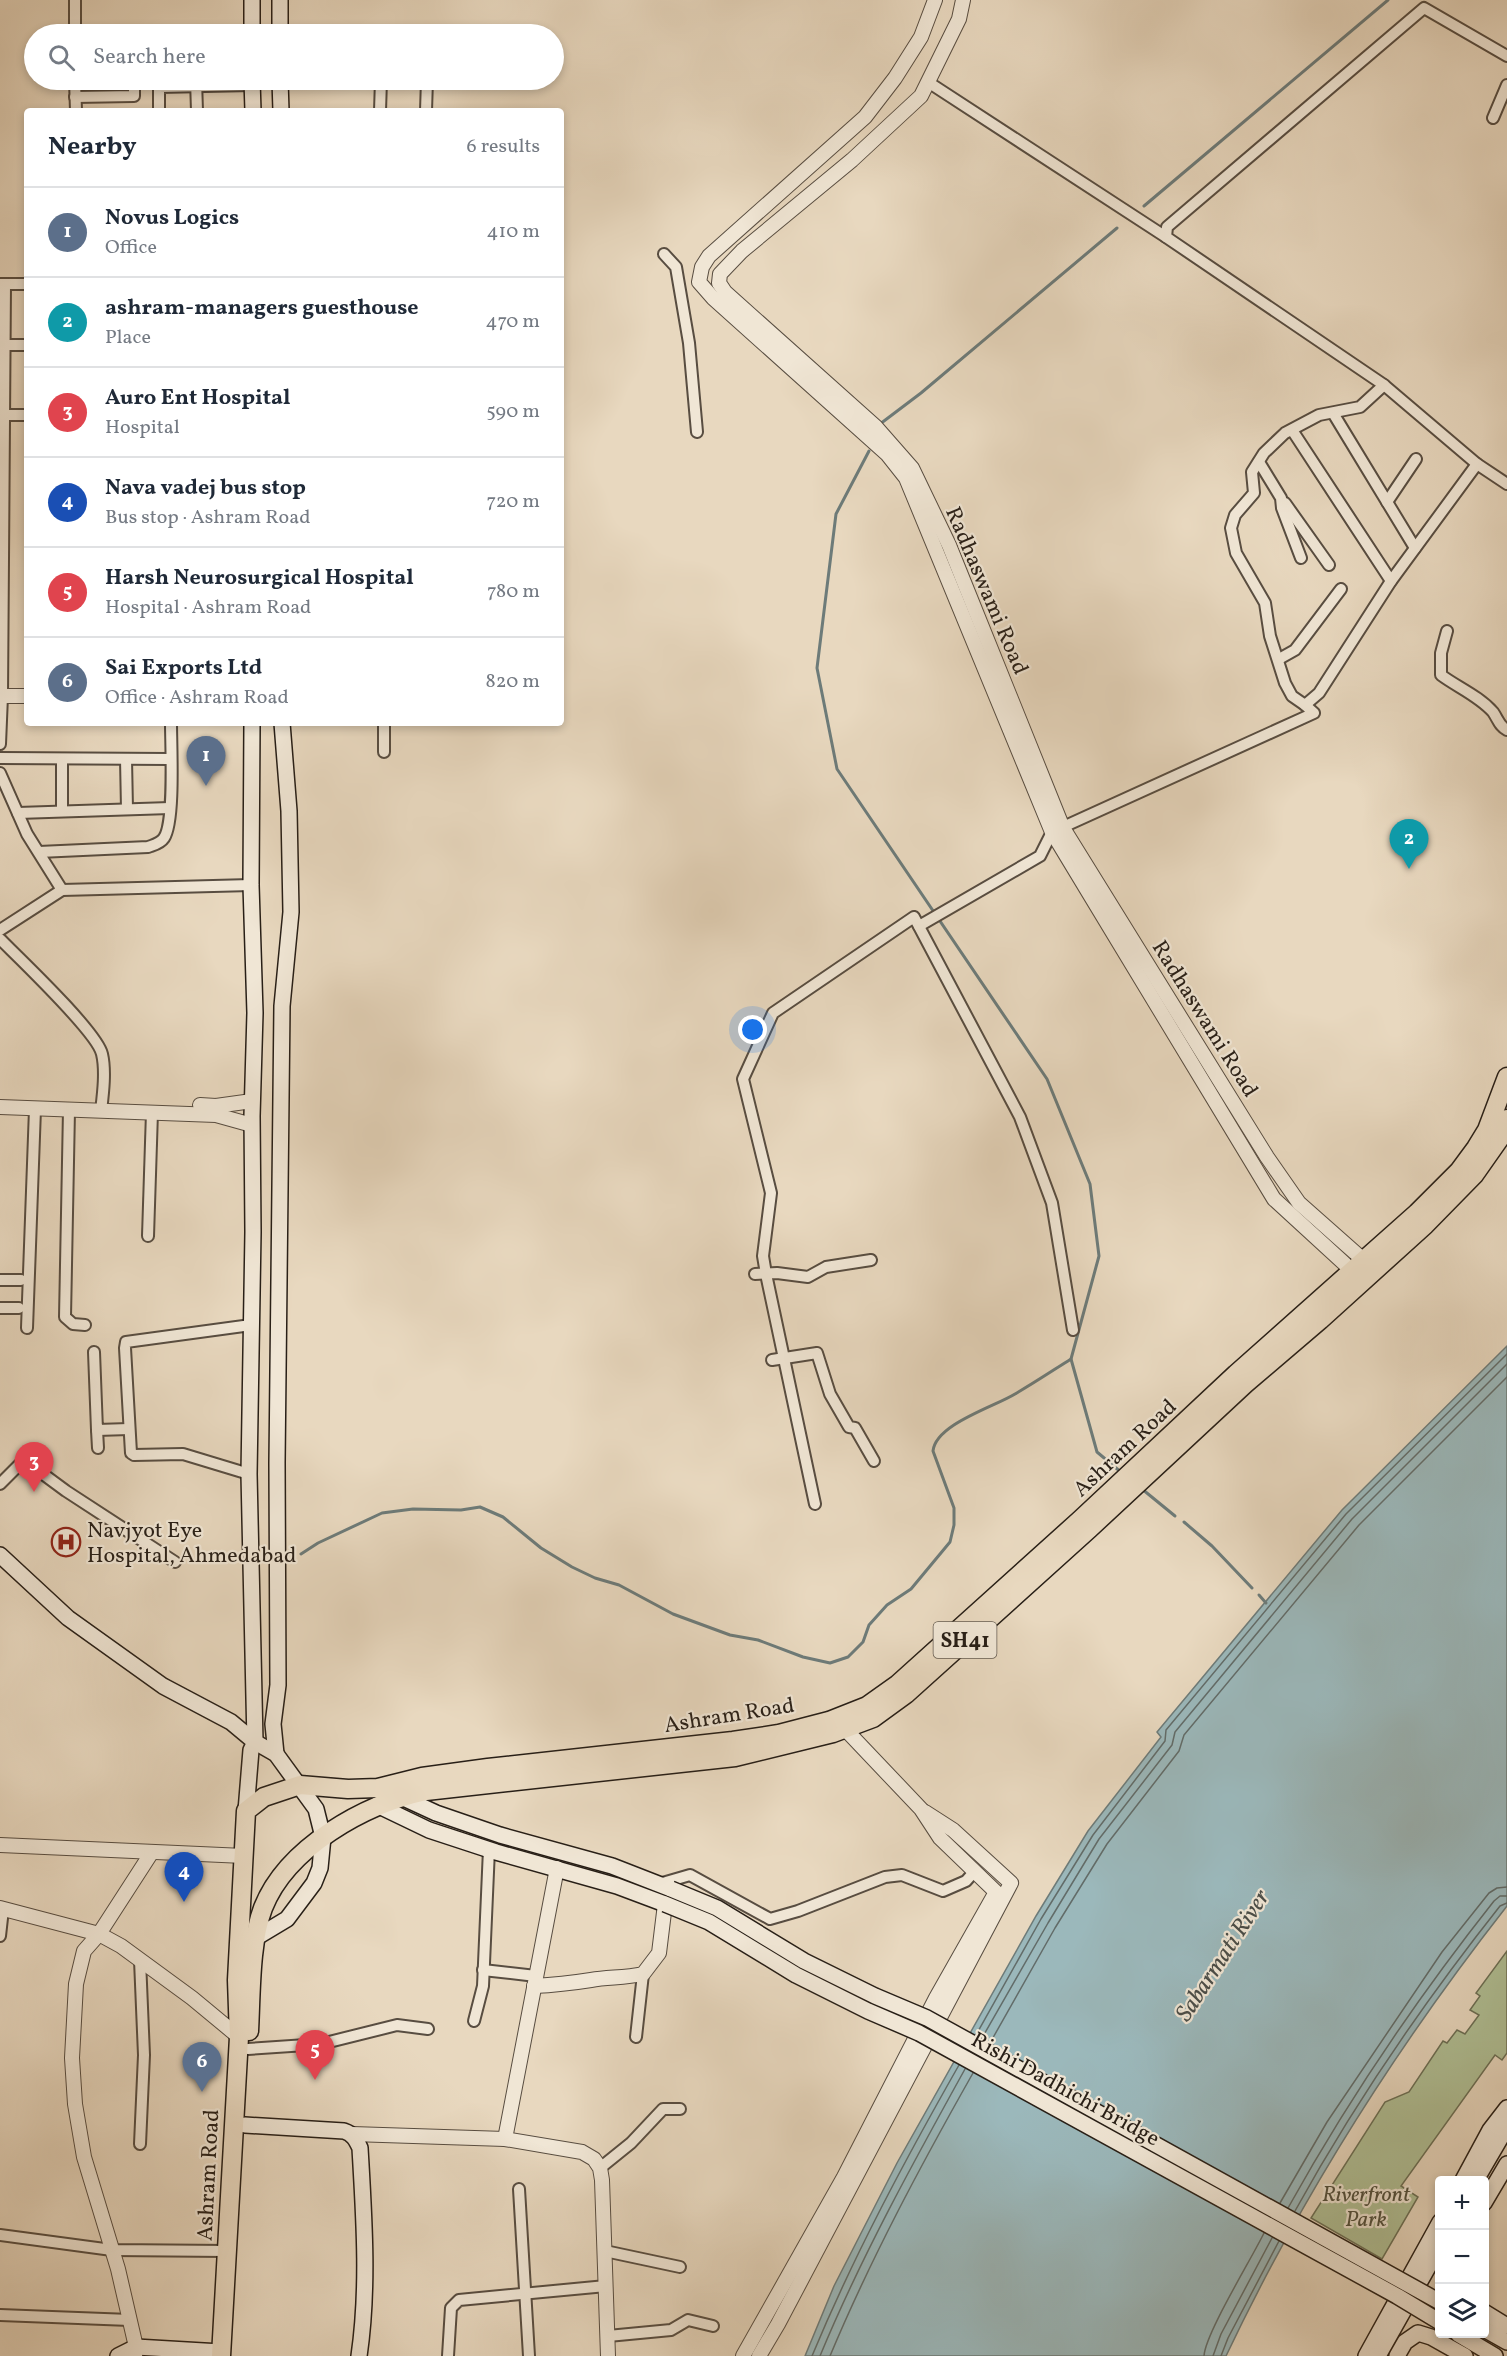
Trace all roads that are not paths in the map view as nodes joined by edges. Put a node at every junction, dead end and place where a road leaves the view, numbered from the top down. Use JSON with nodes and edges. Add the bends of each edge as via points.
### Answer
{"nodes":[{"id":1,"x":75,"y":0,"type":"edge"},
{"id":2,"x":252,"y":0,"type":"edge"},
{"id":3,"x":280,"y":0,"type":"edge"},
{"id":4,"x":935,"y":0,"type":"edge"},
{"id":5,"x":963,"y":0,"type":"edge"},
{"id":6,"x":75,"y":24,"type":"edge"},
{"id":7,"x":252,"y":24,"type":"edge"},
{"id":8,"x":280,"y":24,"type":"edge"},
{"id":9,"x":1507,"y":56,"type":"edge"},
{"id":10,"x":928,"y":82,"type":"junction"},
{"id":11,"x":1507,"y":85,"type":"edge"},
{"id":12,"x":75,"y":90,"type":"edge"},
{"id":13,"x":134,"y":90,"type":"edge"},
{"id":14,"x":159,"y":90,"type":"edge"},
{"id":15,"x":196,"y":90,"type":"edge"},
{"id":16,"x":252,"y":90,"type":"edge"},
{"id":17,"x":280,"y":90,"type":"edge"},
{"id":18,"x":381,"y":90,"type":"edge"},
{"id":19,"x":427,"y":90,"type":"edge"},
{"id":20,"x":75,"y":97,"type":"junction"},
{"id":21,"x":76,"y":108,"type":"edge"},
{"id":22,"x":159,"y":108,"type":"edge"},
{"id":23,"x":197,"y":108,"type":"edge"},
{"id":24,"x":253,"y":108,"type":"edge"},
{"id":25,"x":281,"y":108,"type":"edge"},
{"id":26,"x":380,"y":108,"type":"edge"},
{"id":27,"x":426,"y":108,"type":"edge"},
{"id":28,"x":1493,"y":118,"type":"dead end"},
{"id":29,"x":1166,"y":237,"type":"junction"},
{"id":30,"x":664,"y":254,"type":"dead end"},
{"id":31,"x":699,"y":282,"type":"junction"},
{"id":32,"x":719,"y":283,"type":"junction"},
{"id":33,"x":3,"y":284,"type":"edge"},
{"id":34,"x":24,"y":284,"type":"edge"},
{"id":35,"x":5,"y":345,"type":"junction"},
{"id":36,"x":24,"y":345,"type":"edge"},
{"id":37,"x":1384,"y":385,"type":"junction"},
{"id":38,"x":1333,"y":413,"type":"junction"},
{"id":39,"x":4,"y":415,"type":"junction"},
{"id":40,"x":24,"y":415,"type":"edge"},
{"id":41,"x":1292,"y":429,"type":"junction"},
{"id":42,"x":698,"y":432,"type":"dead end"},
{"id":43,"x":872,"y":432,"type":"junction"},
{"id":44,"x":1416,"y":459,"type":"dead end"},
{"id":45,"x":1259,"y":462,"type":"junction"},
{"id":46,"x":1477,"y":464,"type":"junction"},
{"id":47,"x":1507,"y":484,"type":"edge"},
{"id":48,"x":1281,"y":498,"type":"junction"},
{"id":49,"x":1387,"y":502,"type":"junction"},
{"id":50,"x":1415,"y":548,"type":"junction"},
{"id":51,"x":1301,"y":558,"type":"dead end"},
{"id":52,"x":1329,"y":566,"type":"dead end"},
{"id":53,"x":1391,"y":581,"type":"junction"},
{"id":54,"x":1341,"y":590,"type":"dead end"},
{"id":55,"x":1447,"y":631,"type":"dead end"},
{"id":56,"x":1279,"y":659,"type":"junction"},
{"id":57,"x":1,"y":696,"type":"edge"},
{"id":58,"x":24,"y":696,"type":"edge"},
{"id":59,"x":1305,"y":705,"type":"junction"},
{"id":60,"x":171,"y":726,"type":"edge"},
{"id":61,"x":252,"y":726,"type":"edge"},
{"id":62,"x":282,"y":726,"type":"edge"},
{"id":63,"x":384,"y":726,"type":"edge"},
{"id":64,"x":1507,"y":730,"type":"edge"},
{"id":65,"x":0,"y":744,"type":"edge"},
{"id":66,"x":384,"y":752,"type":"dead end"},
{"id":67,"x":0,"y":758,"type":"edge"},
{"id":68,"x":62,"y":759,"type":"junction"},
{"id":69,"x":126,"y":759,"type":"junction"},
{"id":70,"x":170,"y":759,"type":"junction"},
{"id":71,"x":0,"y":773,"type":"edge"},
{"id":72,"x":170,"y":808,"type":"junction"},
{"id":73,"x":127,"y":809,"type":"junction"},
{"id":74,"x":62,"y":812,"type":"junction"},
{"id":75,"x":18,"y":813,"type":"junction"},
{"id":76,"x":1058,"y":830,"type":"junction"},
{"id":77,"x":39,"y":852,"type":"junction"},
{"id":78,"x":251,"y":885,"type":"junction"},
{"id":79,"x":63,"y":890,"type":"junction"},
{"id":80,"x":918,"y":926,"type":"junction"},
{"id":81,"x":0,"y":930,"type":"edge"},
{"id":82,"x":0,"y":939,"type":"edge"},
{"id":83,"x":1507,"y":1077,"type":"edge"},
{"id":84,"x":0,"y":1098,"type":"edge"},
{"id":85,"x":252,"y":1101,"type":"junction"},
{"id":86,"x":102,"y":1106,"type":"junction"},
{"id":87,"x":0,"y":1107,"type":"edge"},
{"id":88,"x":35,"y":1109,"type":"junction"},
{"id":89,"x":69,"y":1110,"type":"junction"},
{"id":90,"x":152,"y":1112,"type":"junction"},
{"id":91,"x":1507,"y":1119,"type":"edge"},
{"id":92,"x":252,"y":1125,"type":"junction"},
{"id":93,"x":1482,"y":1153,"type":"junction"},
{"id":94,"x":148,"y":1236,"type":"dead end"},
{"id":95,"x":871,"y":1260,"type":"dead end"},
{"id":96,"x":1364,"y":1271,"type":"junction"},
{"id":97,"x":761,"y":1274,"type":"junction"},
{"id":98,"x":0,"y":1280,"type":"edge"},
{"id":99,"x":21,"y":1280,"type":"dead end"},
{"id":100,"x":0,"y":1308,"type":"edge"},
{"id":101,"x":19,"y":1308,"type":"dead end"},
{"id":102,"x":85,"y":1325,"type":"dead end"},
{"id":103,"x":251,"y":1325,"type":"junction"},
{"id":104,"x":27,"y":1328,"type":"dead end"},
{"id":105,"x":1073,"y":1330,"type":"dead end"},
{"id":106,"x":94,"y":1352,"type":"dead end"},
{"id":107,"x":786,"y":1357,"type":"junction"},
{"id":108,"x":772,"y":1360,"type":"dead end"},
{"id":109,"x":129,"y":1429,"type":"junction"},
{"id":110,"x":97,"y":1430,"type":"junction"},
{"id":111,"x":98,"y":1448,"type":"dead end"},
{"id":112,"x":874,"y":1461,"type":"dead end"},
{"id":113,"x":249,"y":1474,"type":"junction"},
{"id":114,"x":0,"y":1484,"type":"edge"},
{"id":115,"x":815,"y":1504,"type":"dead end"},
{"id":116,"x":0,"y":1556,"type":"edge"},
{"id":117,"x":175,"y":1562,"type":"dead end"},
{"id":118,"x":0,"y":1566,"type":"edge"},
{"id":119,"x":842,"y":1723,"type":"junction"},
{"id":120,"x":253,"y":1746,"type":"junction"},
{"id":121,"x":276,"y":1754,"type":"junction"},
{"id":122,"x":300,"y":1785,"type":"junction"},
{"id":123,"x":402,"y":1796,"type":"junction"},
{"id":124,"x":377,"y":1797,"type":"junction"},
{"id":125,"x":921,"y":1809,"type":"junction"},
{"id":126,"x":246,"y":1811,"type":"junction"},
{"id":127,"x":323,"y":1837,"type":"junction"},
{"id":128,"x":0,"y":1845,"type":"edge"},
{"id":129,"x":489,"y":1849,"type":"junction"},
{"id":130,"x":152,"y":1852,"type":"junction"},
{"id":131,"x":244,"y":1856,"type":"junction"},
{"id":132,"x":557,"y":1868,"type":"junction"},
{"id":133,"x":974,"y":1872,"type":"junction"},
{"id":134,"x":665,"y":1886,"type":"junction"},
{"id":135,"x":665,"y":1904,"type":"junction"},
{"id":136,"x":1,"y":1909,"type":"edge"},
{"id":137,"x":99,"y":1934,"type":"junction"},
{"id":138,"x":0,"y":1936,"type":"edge"},
{"id":139,"x":257,"y":1937,"type":"junction"},
{"id":140,"x":141,"y":1960,"type":"junction"},
{"id":141,"x":483,"y":1970,"type":"junction"},
{"id":142,"x":643,"y":1974,"type":"junction"},
{"id":143,"x":535,"y":1981,"type":"junction"},
{"id":144,"x":474,"y":2021,"type":"dead end"},
{"id":145,"x":428,"y":2029,"type":"dead end"},
{"id":146,"x":636,"y":2037,"type":"dead end"},
{"id":147,"x":244,"y":2043,"type":"junction"},
{"id":148,"x":1507,"y":2108,"type":"edge"},
{"id":149,"x":680,"y":2109,"type":"dead end"},
{"id":150,"x":244,"y":2125,"type":"junction"},
{"id":151,"x":1499,"y":2132,"type":"edge"},
{"id":152,"x":352,"y":2134,"type":"junction"},
{"id":153,"x":505,"y":2139,"type":"junction"},
{"id":154,"x":140,"y":2144,"type":"dead end"},
{"id":155,"x":1507,"y":2164,"type":"edge"},
{"id":156,"x":600,"y":2168,"type":"junction"},
{"id":157,"x":1466,"y":2176,"type":"edge"},
{"id":158,"x":1478,"y":2176,"type":"edge"},
{"id":159,"x":519,"y":2189,"type":"dead end"},
{"id":160,"x":1489,"y":2196,"type":"edge"},
{"id":161,"x":1436,"y":2230,"type":"edge"},
{"id":162,"x":0,"y":2235,"type":"edge"},
{"id":163,"x":112,"y":2250,"type":"junction"},
{"id":164,"x":227,"y":2251,"type":"junction"},
{"id":165,"x":605,"y":2251,"type":"junction"},
{"id":166,"x":1435,"y":2255,"type":"edge"},
{"id":167,"x":680,"y":2267,"type":"dead end"},
{"id":168,"x":606,"y":2286,"type":"junction"},
{"id":169,"x":526,"y":2294,"type":"junction"},
{"id":170,"x":1435,"y":2299,"type":"edge"},
{"id":171,"x":0,"y":2315,"type":"edge"},
{"id":172,"x":1489,"y":2315,"type":"edge"},
{"id":173,"x":1435,"y":2319,"type":"edge"},
{"id":174,"x":130,"y":2320,"type":"junction"},
{"id":175,"x":713,"y":2326,"type":"dead end"},
{"id":176,"x":1507,"y":2326,"type":"edge"},
{"id":177,"x":1489,"y":2331,"type":"edge"},
{"id":178,"x":608,"y":2336,"type":"junction"},
{"id":179,"x":1465,"y":2338,"type":"edge"},
{"id":180,"x":1507,"y":2342,"type":"edge"},
{"id":181,"x":136,"y":2351,"type":"edge"},
{"id":182,"x":224,"y":2355,"type":"edge"},
{"id":183,"x":118,"y":2356,"type":"edge"},
{"id":184,"x":359,"y":2356,"type":"edge"},
{"id":185,"x":448,"y":2356,"type":"edge"},
{"id":186,"x":530,"y":2356,"type":"edge"},
{"id":187,"x":608,"y":2356,"type":"edge"},
{"id":188,"x":743,"y":2356,"type":"edge"},
{"id":189,"x":759,"y":2356,"type":"edge"},
{"id":190,"x":1366,"y":2356,"type":"edge"},
{"id":191,"x":1378,"y":2356,"type":"edge"},
{"id":192,"x":1397,"y":2356,"type":"edge"},
{"id":193,"x":1465,"y":2356,"type":"edge"},
{"id":194,"x":1495,"y":2356,"type":"edge"}],
"edges":[{"from":1,"to":6,"type":"street"},
{"from":2,"to":7,"type":"main road"},
{"from":3,"to":8,"type":"main road"},
{"from":4,"to":31,"type":"street","via":[[921,37],[896,78],[865,117],[709,256]]},
{"from":5,"to":10,"type":"street"},
{"from":9,"to":29,"type":"street","via":[[1424,8],[1167,227]]},
{"from":10,"to":29,"type":"street"},
{"from":10,"to":32,"type":"street","via":[[921,96],[852,160],[742,251],[720,274]]},
{"from":11,"to":28,"type":"street"},
{"from":12,"to":20,"type":"street"},
{"from":13,"to":20,"type":"street","via":[[134,96]]},
{"from":14,"to":22,"type":"street"},
{"from":15,"to":23,"type":"street"},
{"from":16,"to":24,"type":"main road"},
{"from":17,"to":25,"type":"main road"},
{"from":18,"to":26,"type":"street"},
{"from":19,"to":27,"type":"street"},
{"from":20,"to":21,"type":"street"},
{"from":29,"to":37,"type":"street"},
{"from":30,"to":42,"type":"street","via":[[676,267]]},
{"from":31,"to":32,"type":"street"},
{"from":31,"to":43,"type":"street","name":"Radhaswami Road","via":[[722,306]]},
{"from":32,"to":43,"type":"street","name":"Radhaswami Road"},
{"from":33,"to":34,"type":"street"},
{"from":33,"to":35,"type":"street"},
{"from":35,"to":36,"type":"street"},
{"from":35,"to":39,"type":"street"},
{"from":37,"to":38,"type":"street","via":[[1360,407]]},
{"from":37,"to":46,"type":"street"},
{"from":38,"to":41,"type":"street","via":[[1319,415]]},
{"from":38,"to":49,"type":"street"},
{"from":39,"to":40,"type":"street"},
{"from":39,"to":57,"type":"street"},
{"from":41,"to":45,"type":"street"},
{"from":41,"to":53,"type":"street"},
{"from":43,"to":76,"type":"street","name":"Radhaswami Road","via":[[912,468],[944,536]]},
{"from":44,"to":49,"type":"street"},
{"from":45,"to":48,"type":"street"},
{"from":45,"to":56,"type":"street","via":[[1252,472],[1254,493],[1235,515],[1231,528],[1236,553],[1265,603],[1270,636]]},
{"from":46,"to":47,"type":"street"},
{"from":46,"to":50,"type":"street"},
{"from":48,"to":51,"type":"street"},
{"from":48,"to":52,"type":"street"},
{"from":49,"to":50,"type":"street"},
{"from":50,"to":53,"type":"street"},
{"from":53,"to":59,"type":"street","via":[[1319,693]]},
{"from":54,"to":56,"type":"street","via":[[1295,650]]},
{"from":55,"to":64,"type":"street","via":[[1441,675],[1486,706]]},
{"from":56,"to":59,"type":"street","via":[[1292,696]]},
{"from":57,"to":58,"type":"street"},
{"from":57,"to":65,"type":"street"},
{"from":59,"to":76,"type":"street","via":[[1314,713]]},
{"from":60,"to":70,"type":"street"},
{"from":61,"to":78,"type":"main road"},
{"from":62,"to":121,"type":"main road","via":[[291,912],[282,1018],[278,1685],[273,1725]]},
{"from":63,"to":66,"type":"street"},
{"from":67,"to":68,"type":"street"},
{"from":68,"to":69,"type":"street"},
{"from":68,"to":74,"type":"street"},
{"from":69,"to":70,"type":"street"},
{"from":69,"to":73,"type":"street"},
{"from":70,"to":72,"type":"street"},
{"from":71,"to":75,"type":"street"},
{"from":72,"to":73,"type":"street"},
{"from":72,"to":77,"type":"street","via":[[168,830],[160,843],[148,848]]},
{"from":73,"to":74,"type":"street"},
{"from":74,"to":75,"type":"street"},
{"from":75,"to":77,"type":"street"},
{"from":76,"to":80,"type":"street","via":[[1040,856]]},
{"from":76,"to":96,"type":"street","name":"Radhaswami Road","via":[[1274,1199]]},
{"from":77,"to":79,"type":"street"},
{"from":78,"to":79,"type":"street"},
{"from":78,"to":85,"type":"main road","via":[[255,1013]]},
{"from":79,"to":81,"type":"street"},
{"from":80,"to":97,"type":"street","via":[[914,917],[773,1012],[743,1079],[771,1193]]},
{"from":80,"to":105,"type":"street","via":[[1020,1118],[1052,1203]]},
{"from":82,"to":86,"type":"street","via":[[98,1044],[102,1055]]},
{"from":83,"to":93,"type":"main road","name":"Ashram Road"},
{"from":84,"to":86,"type":"street"},
{"from":85,"to":86,"type":"street","via":[[216,1106]]},
{"from":85,"to":92,"type":"main road"},
{"from":86,"to":89,"type":"street"},
{"from":86,"to":90,"type":"street"},
{"from":87,"to":88,"type":"street"},
{"from":88,"to":89,"type":"street"},
{"from":88,"to":104,"type":"street"},
{"from":89,"to":102,"type":"street","via":[[65,1317],[73,1324]]},
{"from":90,"to":92,"type":"street","via":[[216,1114]]},
{"from":90,"to":94,"type":"street"},
{"from":91,"to":93,"type":"main road","name":"Ashram Road","via":[[1500,1138]]},
{"from":92,"to":103,"type":"main road"},
{"from":93,"to":96,"type":"main road","name":"Ashram Road","via":[[1417,1213]]},
{"from":95,"to":97,"type":"street","via":[[826,1267],[808,1277]]},
{"from":96,"to":119,"type":"main road","name":"Ashram Road","via":[[1236,1374],[898,1684]]},
{"from":97,"to":107,"type":"street"},
{"from":98,"to":99,"type":"street"},
{"from":100,"to":101,"type":"street"},
{"from":103,"to":109,"type":"street","via":[[126,1342]]},
{"from":103,"to":113,"type":"main road"},
{"from":106,"to":110,"type":"street"},
{"from":107,"to":108,"type":"street"},
{"from":107,"to":112,"type":"street","via":[[817,1353],[830,1394]]},
{"from":107,"to":115,"type":"street"},
{"from":109,"to":110,"type":"street"},
{"from":109,"to":113,"type":"street","via":[[134,1455],[183,1454]]},
{"from":110,"to":111,"type":"street"},
{"from":113,"to":120,"type":"main road"},
{"from":114,"to":117,"type":"street","via":[[24,1460]]},
{"from":116,"to":120,"type":"main road","via":[[68,1618],[163,1686],[231,1722]]},
{"from":118,"to":120,"type":"main road","via":[[63,1624],[158,1693]]},
{"from":119,"to":123,"type":"main road","name":"Ashram Road","via":[[782,1747],[735,1757]]},
{"from":119,"to":124,"type":"main road","name":"Ashram Road","via":[[733,1741],[422,1777]]},
{"from":119,"to":125,"type":"street"},
{"from":120,"to":121,"type":"main road"},
{"from":120,"to":126,"type":"main road"},
{"from":121,"to":122,"type":"main road"},
{"from":122,"to":124,"type":"main road","name":"Ashram Road"},
{"from":122,"to":126,"type":"main road","name":"Ashram Road","via":[[264,1797]]},
{"from":122,"to":127,"type":"main road","via":[[316,1809]]},
{"from":123,"to":124,"type":"main road","name":"Ashram Road"},
{"from":123,"to":134,"type":"main road","name":"Rishi Dadhichi Bridge","via":[[436,1814],[612,1866]]},
{"from":124,"to":127,"type":"main road","name":"Ashram Road"},
{"from":124,"to":129,"type":"main road","name":"Rishi Dadhichi Bridge","via":[[429,1830]]},
{"from":125,"to":133,"type":"street","via":[[939,1838]]},
{"from":125,"to":189,"type":"street","via":[[953,1830],[1011,1883]]},
{"from":126,"to":131,"type":"main road","name":"Ashram Road"},
{"from":127,"to":139,"type":"main road","name":"Ashram Road","via":[[276,1881],[262,1909]]},
{"from":127,"to":139,"type":"main road","via":[[320,1868],[314,1883],[287,1918]]},
{"from":128,"to":130,"type":"street"},
{"from":129,"to":132,"type":"main road","name":"Rishi Dadhichi Bridge"},
{"from":129,"to":141,"type":"street"},
{"from":130,"to":131,"type":"street"},
{"from":130,"to":137,"type":"street"},
{"from":131,"to":147,"type":"main road","name":"Ashram Road","via":[[237,1980]]},
{"from":132,"to":135,"type":"main road","name":"Rishi Dadhichi Bridge"},
{"from":132,"to":143,"type":"street"},
{"from":133,"to":134,"type":"street","via":[[966,1881],[943,1891],[902,1875],[885,1878],[770,1919],[690,1875]]},
{"from":133,"to":188,"type":"street","via":[[996,1892]]},
{"from":134,"to":170,"type":"main road","name":"Rishi Dadhichi Bridge","bridge":true,"via":[[717,1908],[804,1961],[927,2018]]},
{"from":135,"to":142,"type":"street","via":[[659,1953]]},
{"from":135,"to":173,"type":"main road","name":"Rishi Dadhichi Bridge","bridge":true,"via":[[709,1922],[796,1975],[919,2033]]},
{"from":136,"to":137,"type":"street"},
{"from":136,"to":138,"type":"street"},
{"from":137,"to":140,"type":"street"},
{"from":137,"to":163,"type":"street","via":[[84,1951],[76,1984],[72,2058],[84,2157]]},
{"from":139,"to":147,"type":"main road","name":"Ashram Road"},
{"from":140,"to":147,"type":"street"},
{"from":140,"to":154,"type":"street","via":[[144,2055]]},
{"from":141,"to":143,"type":"street"},
{"from":141,"to":144,"type":"street"},
{"from":142,"to":143,"type":"street","via":[[562,1985]]},
{"from":142,"to":146,"type":"street"},
{"from":143,"to":153,"type":"street"},
{"from":145,"to":147,"type":"street","via":[[397,2025],[321,2044]]},
{"from":147,"to":150,"type":"main road","name":"Ashram Road"},
{"from":147,"to":164,"type":"main road","name":"Ashram Road"},
{"from":148,"to":151,"type":"main road"},
{"from":149,"to":156,"type":"street","via":[[663,2109],[631,2144]]},
{"from":150,"to":152,"type":"main road","via":[[333,2129]]},
{"from":150,"to":182,"type":"main road","name":"Ashram Road"},
{"from":151,"to":157,"type":"main road"},
{"from":151,"to":158,"type":"main road"},
{"from":152,"to":153,"type":"street"},
{"from":152,"to":184,"type":"main road","via":[[360,2148],[364,2209],[365,2276]]},
{"from":153,"to":156,"type":"street","via":[[582,2152]]},
{"from":155,"to":160,"type":"main road"},
{"from":156,"to":165,"type":"street"},
{"from":159,"to":169,"type":"street"},
{"from":161,"to":190,"type":"main road"},
{"from":162,"to":163,"type":"street"},
{"from":163,"to":164,"type":"street"},
{"from":163,"to":174,"type":"street"},
{"from":164,"to":182,"type":"main road","name":"Ashram Road"},
{"from":165,"to":167,"type":"street"},
{"from":165,"to":168,"type":"street"},
{"from":166,"to":191,"type":"main road"},
{"from":168,"to":169,"type":"street"},
{"from":168,"to":178,"type":"street"},
{"from":169,"to":185,"type":"street","via":[[454,2303]]},
{"from":169,"to":186,"type":"street"},
{"from":171,"to":174,"type":"street"},
{"from":172,"to":176,"type":"main road"},
{"from":174,"to":181,"type":"street"},
{"from":175,"to":178,"type":"street","via":[[688,2320],[671,2330]]},
{"from":177,"to":180,"type":"main road"},
{"from":178,"to":187,"type":"street"},
{"from":179,"to":194,"type":"main road"},
{"from":181,"to":182,"type":"main road"},
{"from":181,"to":183,"type":"main road"},
{"from":192,"to":193,"type":"main road","via":[[1405,2342],[1418,2333]]}]}
